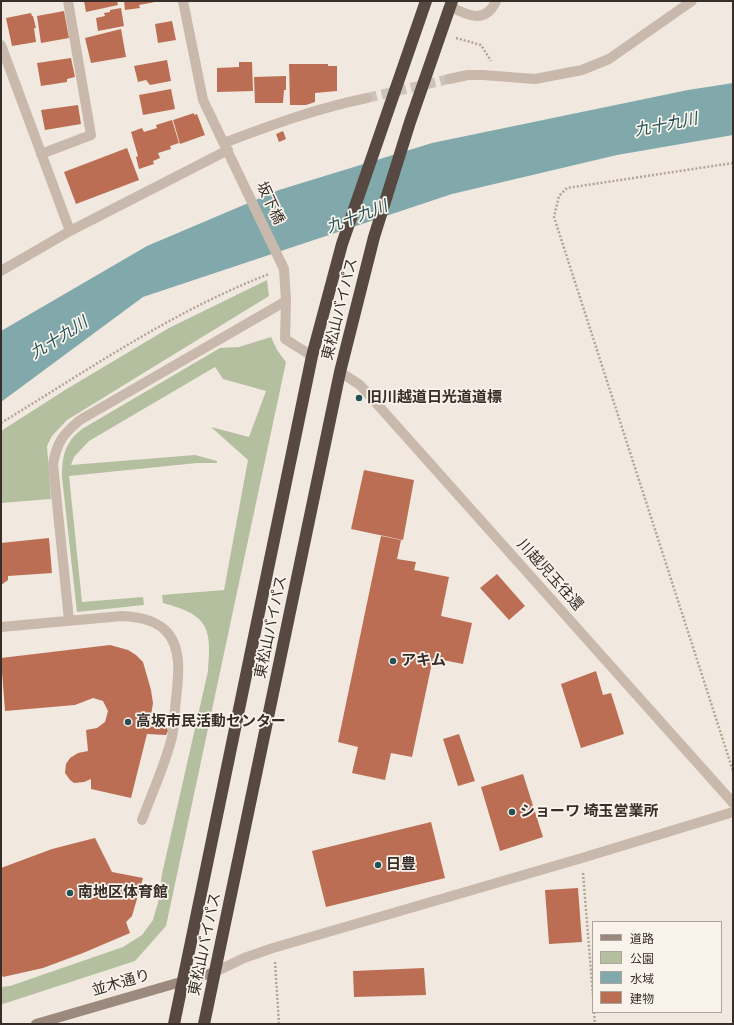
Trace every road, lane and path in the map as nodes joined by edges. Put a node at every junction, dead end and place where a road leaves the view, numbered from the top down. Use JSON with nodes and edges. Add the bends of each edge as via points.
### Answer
{"nodes":[{"id":1,"x":68,"y":1,"type":"edge"},
{"id":2,"x":183,"y":1,"type":"edge"},
{"id":3,"x":426,"y":1,"type":"edge"},
{"id":4,"x":496,"y":1,"type":"edge"},
{"id":5,"x":692,"y":1,"type":"edge"},
{"id":6,"x":451,"y":3,"type":"edge"},
{"id":7,"x":454,"y":37,"type":"dead end"},
{"id":8,"x":1,"y":45,"type":"edge"},
{"id":9,"x":501,"y":76,"type":"junction"},
{"id":10,"x":449,"y":79,"type":"tunnel mouth"},
{"id":11,"x":367,"y":98,"type":"tunnel mouth"},
{"id":12,"x":226,"y":147,"type":"junction"},
{"id":13,"x":41,"y":154,"type":"junction"},
{"id":14,"x":733,"y":163,"type":"edge"},
{"id":15,"x":70,"y":231,"type":"junction"},
{"id":16,"x":1,"y":271,"type":"edge"},
{"id":17,"x":269,"y":274,"type":"dead end"},
{"id":18,"x":286,"y":302,"type":"junction"},
{"id":19,"x":312,"y":356,"type":"junction"},
{"id":20,"x":340,"y":372,"type":"junction"},
{"id":21,"x":1,"y":423,"type":"edge"},
{"id":22,"x":69,"y":620,"type":"junction"},
{"id":23,"x":1,"y":627,"type":"edge"},
{"id":24,"x":733,"y":771,"type":"edge"},
{"id":25,"x":733,"y":803,"type":"edge"},
{"id":26,"x":733,"y":812,"type":"edge"},
{"id":27,"x":142,"y":820,"type":"dead end"},
{"id":28,"x":582,"y":858,"type":"junction"},
{"id":29,"x":273,"y":948,"type":"junction"},
{"id":30,"x":216,"y":972,"type":"junction"},
{"id":31,"x":182,"y":981,"type":"junction"},
{"id":32,"x":592,"y":983,"type":"edge"},
{"id":33,"x":594,"y":1013,"type":"edge"},
{"id":34,"x":36,"y":1024,"type":"edge"},
{"id":35,"x":174,"y":1024,"type":"edge"},
{"id":36,"x":204,"y":1024,"type":"edge"},
{"id":37,"x":279,"y":1024,"type":"edge"},
{"id":38,"x":595,"y":1024,"type":"edge"}],
"edges":[{"from":1,"to":13,"type":"street","via":[[91,135]]},
{"from":2,"to":12,"type":"street","name":"坂下橋","via":[[203,100]]},
{"from":3,"to":19,"type":"highway","name":"東松山バイパス","via":[[342,244]]},
{"from":4,"to":6,"type":"street","via":[[491,11],[485,15],[462,13]]},
{"from":5,"to":9,"type":"street","via":[[609,59],[588,67],[535,79]]},
{"from":6,"to":20,"type":"highway","name":"東松山バイパス","via":[[374,237]]},
{"from":7,"to":9,"type":"path","via":[[481,45]]},
{"from":8,"to":13,"type":"street"},
{"from":9,"to":10,"type":"street","via":[[468,75]]},
{"from":11,"to":12,"type":"street","via":[[340,103],[265,127]]},
{"from":12,"to":15,"type":"street"},
{"from":12,"to":18,"type":"street","name":"坂下橋","via":[[284,269]]},
{"from":13,"to":15,"type":"street"},
{"from":14,"to":24,"type":"path","via":[[567,188],[559,196],[554,217]]},
{"from":15,"to":16,"type":"street"},
{"from":17,"to":21,"type":"path","via":[[174,317]]},
{"from":18,"to":19,"type":"street","via":[[286,339]]},
{"from":18,"to":22,"type":"street","via":[[80,420],[65,433],[56,449],[53,464]]},
{"from":19,"to":31,"type":"highway","name":"東松山バイパス"},
{"from":20,"to":25,"type":"street","name":"川越児玉往還","via":[[360,385]]},
{"from":20,"to":30,"type":"highway","name":"東松山バイパス"},
{"from":22,"to":23,"type":"street"},
{"from":22,"to":27,"type":"street","via":[[138,617],[165,630],[176,651],[178,675],[172,736]]},
{"from":26,"to":28,"type":"street"},
{"from":28,"to":29,"type":"street"},
{"from":28,"to":32,"type":"path"},
{"from":29,"to":30,"type":"street","via":[[244,958]]},
{"from":29,"to":37,"type":"path"},
{"from":30,"to":31,"type":"street","name":"並木通り"},
{"from":30,"to":36,"type":"highway","name":"東松山バイパス"},
{"from":31,"to":34,"type":"street","name":"並木通り"},
{"from":31,"to":35,"type":"highway","name":"東松山バイパス"},
{"from":33,"to":38,"type":"path"}]}
